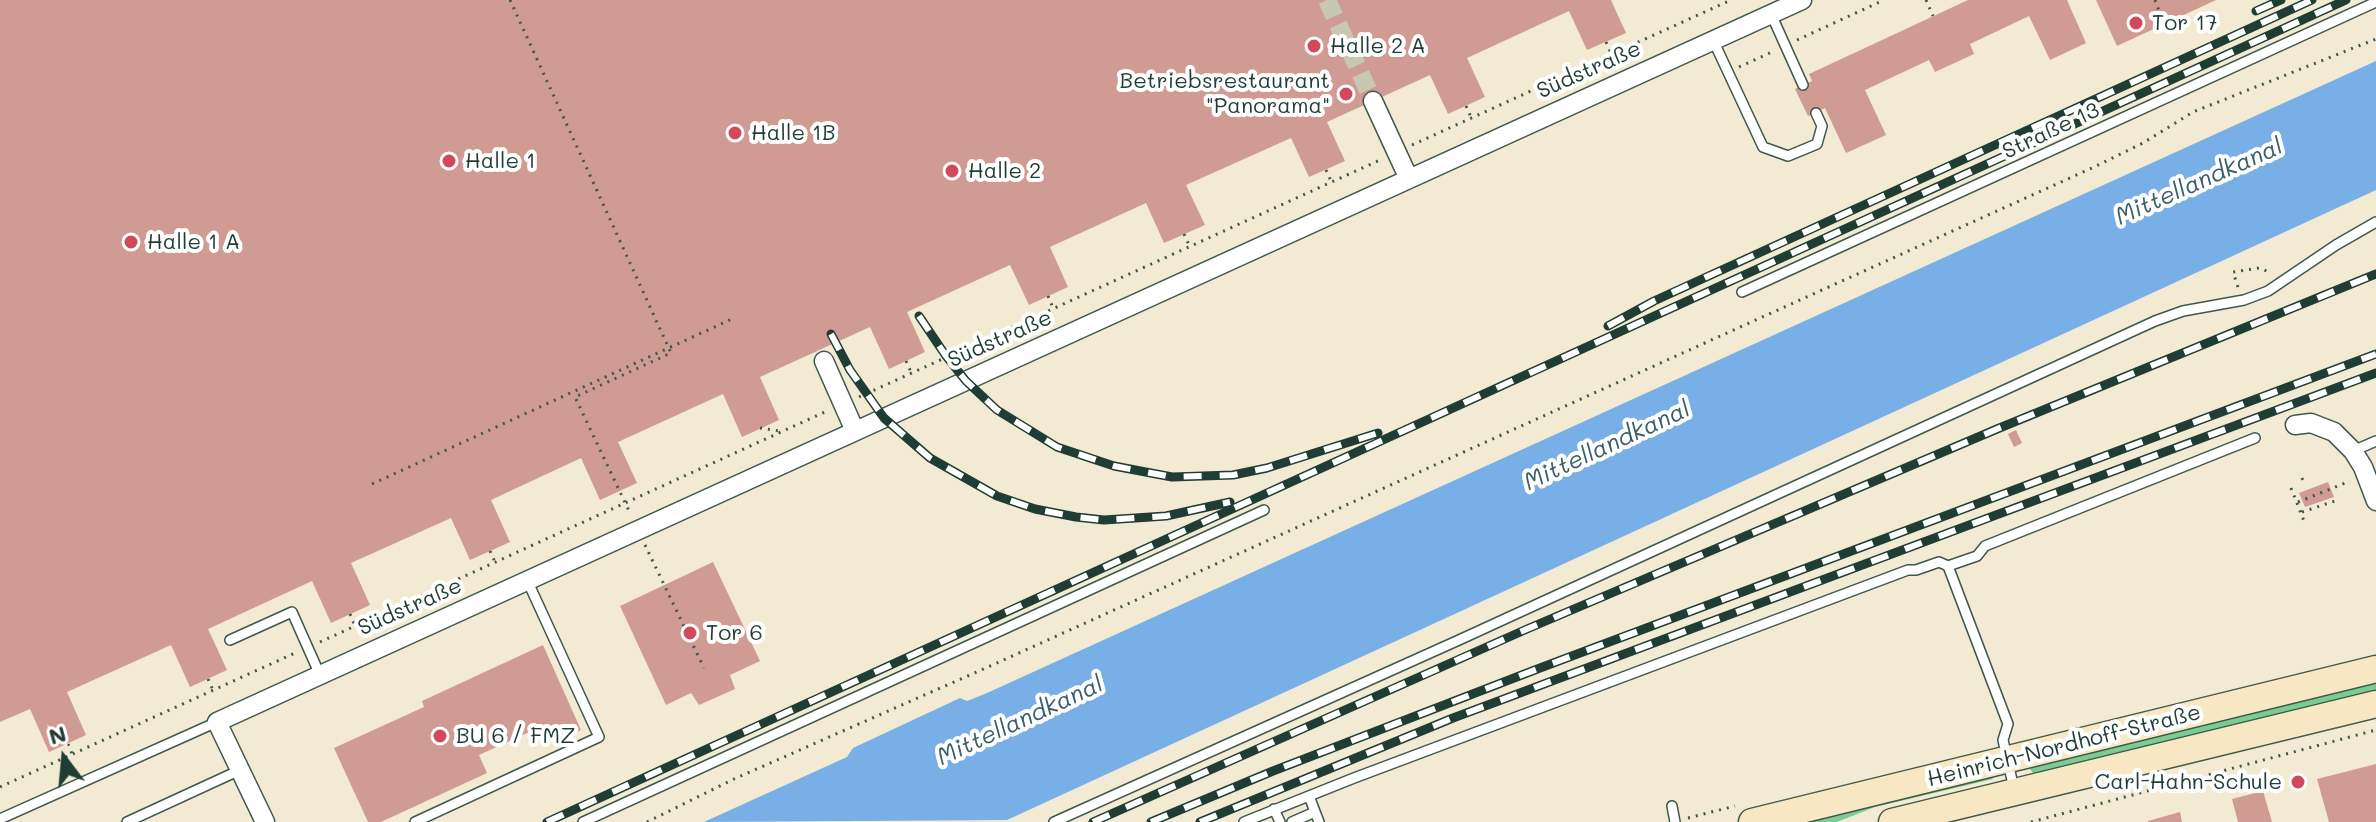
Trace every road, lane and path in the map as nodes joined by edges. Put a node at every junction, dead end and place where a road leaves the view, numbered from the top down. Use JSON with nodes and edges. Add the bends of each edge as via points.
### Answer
{"nodes":[{"id":1,"x":510,"y":0,"type":"edge"},
{"id":2,"x":1731,"y":0,"type":"edge"},
{"id":3,"x":1802,"y":0,"type":"edge"},
{"id":4,"x":1884,"y":0,"type":"edge"},
{"id":5,"x":1926,"y":0,"type":"edge"},
{"id":6,"x":2155,"y":0,"type":"edge"},
{"id":7,"x":2376,"y":2,"type":"edge"},
{"id":8,"x":1771,"y":14,"type":"junction"},
{"id":9,"x":1933,"y":16,"type":"dead end"},
{"id":10,"x":2161,"y":16,"type":"dead end"},
{"id":11,"x":2376,"y":39,"type":"edge"},
{"id":12,"x":1713,"y":40,"type":"junction"},
{"id":13,"x":1606,"y":42,"type":"dead end"},
{"id":14,"x":1786,"y":45,"type":"junction"},
{"id":15,"x":1612,"y":54,"type":"junction"},
{"id":16,"x":1728,"y":72,"type":"junction"},
{"id":17,"x":1803,"y":85,"type":"dead end"},
{"id":18,"x":1373,"y":101,"type":"tunnel mouth"},
{"id":19,"x":1466,"y":106,"type":"dead end"},
{"id":20,"x":1816,"y":113,"type":"dead end"},
{"id":21,"x":1472,"y":118,"type":"junction"},
{"id":22,"x":1397,"y":152,"type":"junction"},
{"id":23,"x":1326,"y":170,"type":"dead end"},
{"id":24,"x":1409,"y":179,"type":"junction"},
{"id":25,"x":1331,"y":182,"type":"junction"},
{"id":26,"x":2376,"y":222,"type":"edge"},
{"id":27,"x":1184,"y":234,"type":"dead end"},
{"id":28,"x":1190,"y":246,"type":"junction"},
{"id":29,"x":2289,"y":278,"type":"junction"},
{"id":30,"x":2240,"y":291,"type":"dead end"},
{"id":31,"x":1742,"y":292,"type":"dead end"},
{"id":32,"x":1048,"y":296,"type":"dead end"},
{"id":33,"x":1053,"y":308,"type":"junction"},
{"id":34,"x":734,"y":318,"type":"dead end"},
{"id":35,"x":670,"y":348,"type":"junction"},
{"id":36,"x":824,"y":361,"type":"dead end"},
{"id":37,"x":906,"y":361,"type":"dead end"},
{"id":38,"x":911,"y":373,"type":"junction"},
{"id":39,"x":843,"y":404,"type":"junction"},
{"id":40,"x":2295,"y":425,"type":"dead end"},
{"id":41,"x":760,"y":428,"type":"dead end"},
{"id":42,"x":783,"y":431,"type":"junction"},
{"id":43,"x":855,"y":431,"type":"junction"},
{"id":44,"x":2255,"y":438,"type":"dead end"},
{"id":45,"x":2376,"y":441,"type":"edge"},
{"id":46,"x":2353,"y":451,"type":"junction"},
{"id":47,"x":2352,"y":480,"type":"dead end"},
{"id":48,"x":372,"y":484,"type":"dead end"},
{"id":49,"x":2291,"y":488,"type":"dead end"},
{"id":50,"x":2338,"y":500,"type":"dead end"},
{"id":51,"x":2376,"y":501,"type":"edge"},
{"id":52,"x":2298,"y":502,"type":"junction"},
{"id":53,"x":626,"y":503,"type":"junction"},
{"id":54,"x":1264,"y":510,"type":"dead end"},
{"id":55,"x":2302,"y":512,"type":"junction"},
{"id":56,"x":2304,"y":521,"type":"dead end"},
{"id":57,"x":638,"y":530,"type":"junction"},
{"id":58,"x":490,"y":551,"type":"dead end"},
{"id":59,"x":495,"y":562,"type":"junction"},
{"id":60,"x":1948,"y":566,"type":"junction"},
{"id":61,"x":527,"y":580,"type":"junction"},
{"id":62,"x":350,"y":614,"type":"dead end"},
{"id":63,"x":355,"y":626,"type":"junction"},
{"id":64,"x":230,"y":640,"type":"dead end"},
{"id":65,"x":308,"y":647,"type":"junction"},
{"id":66,"x":704,"y":668,"type":"dead end"},
{"id":67,"x":2376,"y":669,"type":"edge"},
{"id":68,"x":320,"y":675,"type":"junction"},
{"id":69,"x":208,"y":679,"type":"dead end"},
{"id":70,"x":213,"y":690,"type":"junction"},
{"id":71,"x":2376,"y":704,"type":"edge"},
{"id":72,"x":217,"y":722,"type":"junction"},
{"id":73,"x":2376,"y":730,"type":"edge"},
{"id":74,"x":68,"y":744,"type":"dead end"},
{"id":75,"x":72,"y":754,"type":"junction"},
{"id":76,"x":2007,"y":760,"type":"junction"},
{"id":77,"x":240,"y":770,"type":"junction"},
{"id":78,"x":0,"y":787,"type":"edge"},
{"id":79,"x":2015,"y":792,"type":"junction"},
{"id":80,"x":1309,"y":796,"type":"junction"},
{"id":81,"x":1672,"y":806,"type":"dead end"},
{"id":82,"x":1274,"y":809,"type":"junction"},
{"id":83,"x":1317,"y":817,"type":"edge"},
{"id":84,"x":261,"y":819,"type":"edge"},
{"id":85,"x":2,"y":820,"type":"edge"},
{"id":86,"x":127,"y":822,"type":"edge"},
{"id":87,"x":415,"y":822,"type":"edge"},
{"id":88,"x":583,"y":822,"type":"edge"},
{"id":89,"x":647,"y":822,"type":"edge"},
{"id":90,"x":1054,"y":822,"type":"edge"},
{"id":91,"x":1244,"y":822,"type":"edge"},
{"id":92,"x":1280,"y":822,"type":"edge"},
{"id":93,"x":1292,"y":822,"type":"edge"},
{"id":94,"x":1675,"y":822,"type":"edge"},
{"id":95,"x":1752,"y":822,"type":"edge"},
{"id":96,"x":1892,"y":822,"type":"edge"},
{"id":97,"x":2031,"y":822,"type":"edge"}],
"edges":[{"from":1,"to":35,"type":"path"},
{"from":2,"to":15,"type":"path"},
{"from":3,"to":8,"type":"street","name":"Südstraße"},
{"from":4,"to":14,"type":"path"},
{"from":5,"to":9,"type":"path"},
{"from":6,"to":10,"type":"path"},
{"from":7,"to":31,"type":"lane","name":"Straße 13"},
{"from":8,"to":12,"type":"street","name":"Südstraße"},
{"from":8,"to":14,"type":"lane"},
{"from":11,"to":89,"type":"path","via":[[2193,112],[2092,168]]},
{"from":12,"to":16,"type":"lane"},
{"from":12,"to":24,"type":"street","name":"Südstraße"},
{"from":13,"to":15,"type":"path"},
{"from":14,"to":16,"type":"path"},
{"from":14,"to":17,"type":"lane"},
{"from":15,"to":21,"type":"path"},
{"from":16,"to":20,"type":"lane","via":[[1763,147],[1788,156],[1817,144],[1822,126]]},
{"from":18,"to":22,"type":"street"},
{"from":19,"to":21,"type":"path"},
{"from":21,"to":22,"type":"path"},
{"from":22,"to":24,"type":"street"},
{"from":22,"to":25,"type":"path"},
{"from":23,"to":25,"type":"path"},
{"from":24,"to":43,"type":"street","name":"Südstraße"},
{"from":25,"to":28,"type":"path"},
{"from":26,"to":29,"type":"lane"},
{"from":27,"to":28,"type":"path"},
{"from":28,"to":33,"type":"path"},
{"from":29,"to":30,"type":"path","via":[[2259,268],[2233,272]]},
{"from":29,"to":90,"type":"lane","via":[[2244,300],[2155,321]]},
{"from":32,"to":33,"type":"path"},
{"from":33,"to":38,"type":"path"},
{"from":34,"to":35,"type":"path"},
{"from":35,"to":48,"type":"path"},
{"from":35,"to":53,"type":"path","via":[[671,353],[575,397]]},
{"from":36,"to":39,"type":"street"},
{"from":37,"to":38,"type":"path"},
{"from":38,"to":39,"type":"path"},
{"from":39,"to":42,"type":"path"},
{"from":39,"to":43,"type":"street"},
{"from":40,"to":46,"type":"street","via":[[2311,423],[2334,432]]},
{"from":41,"to":42,"type":"path"},
{"from":42,"to":53,"type":"path"},
{"from":43,"to":57,"type":"street","name":"Südstraße"},
{"from":44,"to":60,"type":"lane","via":[[1985,546],[1977,556]]},
{"from":45,"to":46,"type":"lane"},
{"from":46,"to":51,"type":"street"},
{"from":47,"to":52,"type":"path"},
{"from":49,"to":52,"type":"path"},
{"from":50,"to":55,"type":"path"},
{"from":52,"to":55,"type":"path"},
{"from":53,"to":57,"type":"path"},
{"from":53,"to":59,"type":"path"},
{"from":54,"to":88,"type":"lane"},
{"from":55,"to":56,"type":"path"},
{"from":57,"to":61,"type":"street","name":"Südstraße"},
{"from":57,"to":66,"type":"path"},
{"from":58,"to":59,"type":"path"},
{"from":59,"to":63,"type":"path"},
{"from":60,"to":76,"type":"lane","via":[[2008,724],[2003,740]]},
{"from":60,"to":80,"type":"lane","via":[[1939,562],[1908,570]]},
{"from":61,"to":68,"type":"street","name":"Südstraße"},
{"from":61,"to":87,"type":"lane","via":[[599,737]]},
{"from":62,"to":63,"type":"path"},
{"from":63,"to":65,"type":"path"},
{"from":64,"to":65,"type":"lane","via":[[292,612]]},
{"from":65,"to":68,"type":"lane"},
{"from":65,"to":70,"type":"path"},
{"from":67,"to":76,"type":"main road","name":"Heinrich-Nordhoff-Straße"},
{"from":68,"to":72,"type":"street","name":"Südstraße"},
{"from":69,"to":70,"type":"path"},
{"from":70,"to":75,"type":"path"},
{"from":71,"to":79,"type":"main road","name":"Heinrich-Nordhoff-Straße"},
{"from":72,"to":77,"type":"street"},
{"from":72,"to":85,"type":"lane"},
{"from":73,"to":97,"type":"path"},
{"from":74,"to":75,"type":"path"},
{"from":75,"to":78,"type":"path"},
{"from":76,"to":79,"type":"lane"},
{"from":76,"to":95,"type":"main road","name":"Heinrich-Nordhoff-Straße"},
{"from":77,"to":84,"type":"street"},
{"from":77,"to":86,"type":"lane"},
{"from":79,"to":96,"type":"main road","name":"Heinrich-Nordhoff-Straße"},
{"from":80,"to":82,"type":"lane"},
{"from":80,"to":83,"type":"lane"},
{"from":81,"to":94,"type":"lane"},
{"from":82,"to":91,"type":"lane"},
{"from":82,"to":92,"type":"lane"},
{"from":83,"to":93,"type":"lane"}]}
